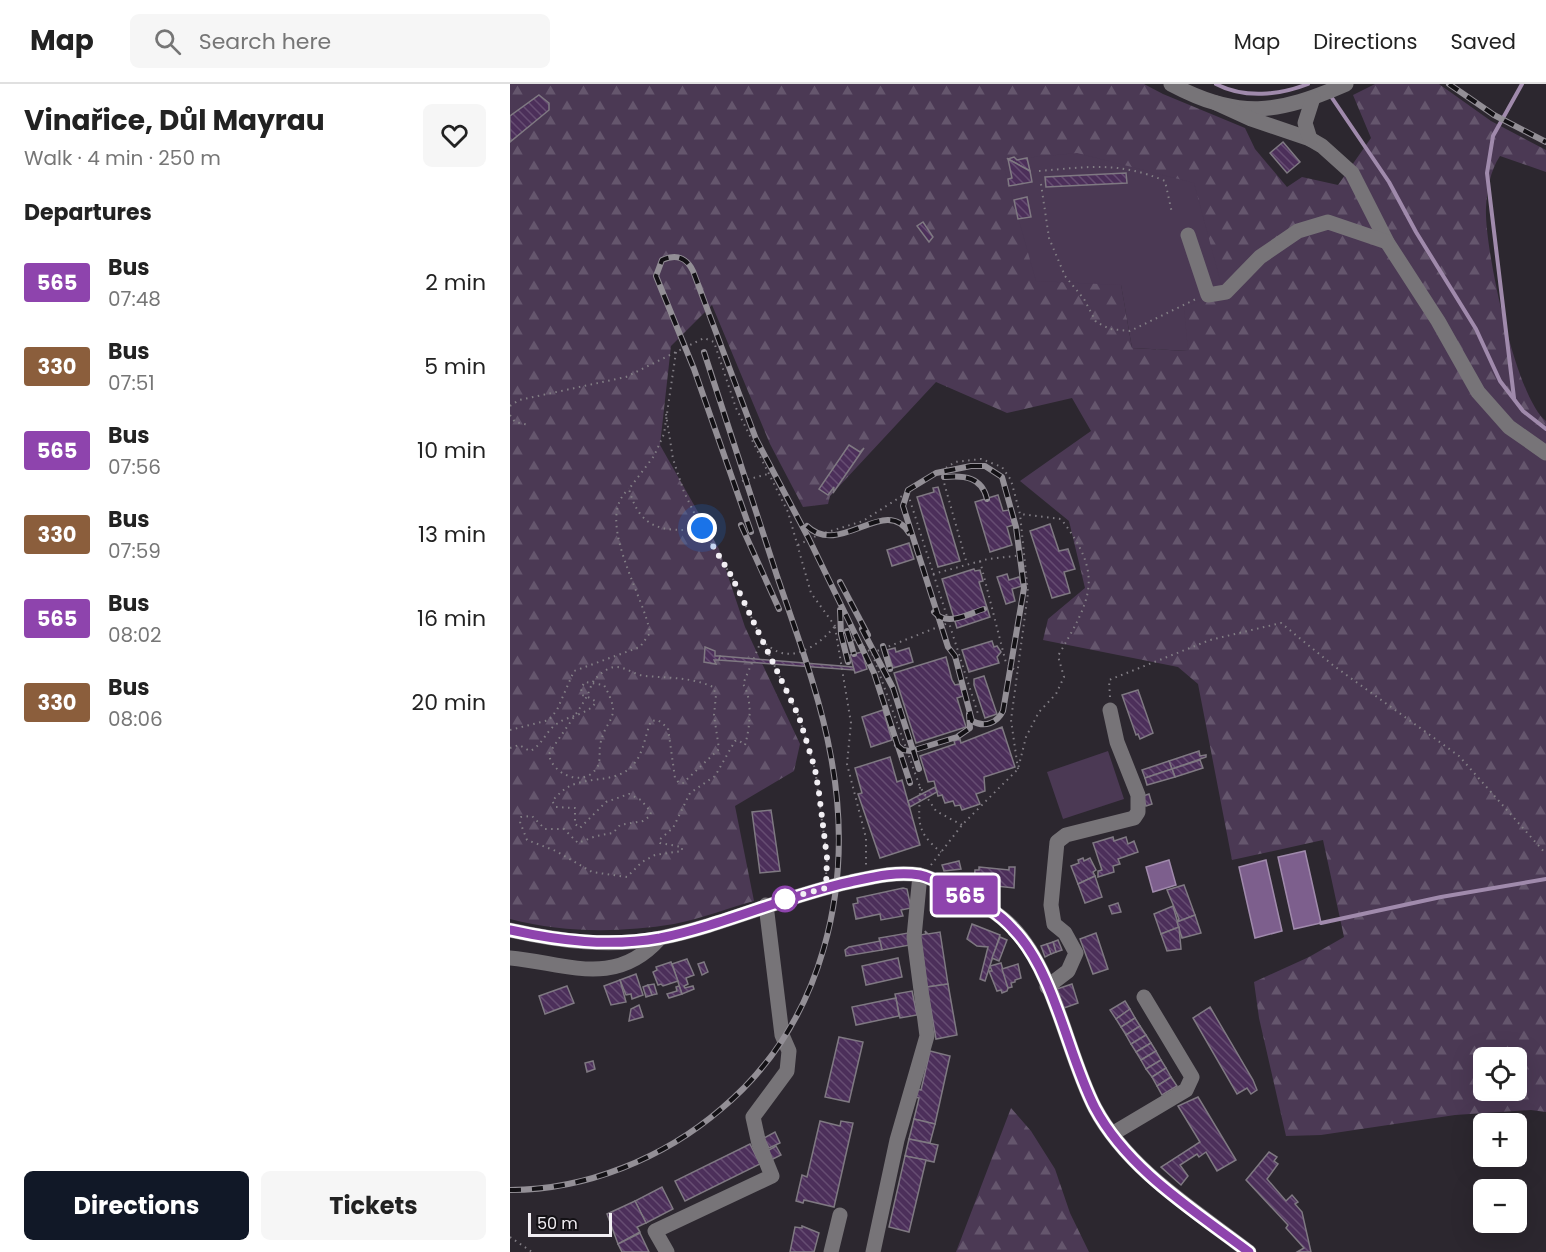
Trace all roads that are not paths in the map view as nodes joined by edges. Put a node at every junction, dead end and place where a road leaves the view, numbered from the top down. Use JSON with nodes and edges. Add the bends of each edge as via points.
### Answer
{"nodes":[{"id":1,"x":1171,"y":84,"type":"edge"},
{"id":2,"x":1342,"y":85,"type":"edge"},
{"id":3,"x":1317,"y":96,"type":"junction"},
{"id":4,"x":1216,"y":103,"type":"junction"},
{"id":5,"x":1310,"y":139,"type":"junction"},
{"id":6,"x":1188,"y":235,"type":"dead end"},
{"id":7,"x":1387,"y":242,"type":"junction"},
{"id":8,"x":1546,"y":453,"type":"edge"},
{"id":9,"x":1110,"y":710,"type":"road end"},
{"id":10,"x":921,"y":876,"type":"junction"},
{"id":11,"x":766,"y":905,"type":"junction"},
{"id":12,"x":510,"y":930,"type":"edge"},
{"id":13,"x":660,"y":938,"type":"junction"},
{"id":14,"x":510,"y":958,"type":"edge"},
{"id":15,"x":1047,"y":987,"type":"junction"},
{"id":16,"x":1144,"y":997,"type":"dead end"},
{"id":17,"x":1112,"y":1134,"type":"junction"},
{"id":18,"x":840,"y":1215,"type":"dead end"},
{"id":19,"x":667,"y":1252,"type":"edge"},
{"id":20,"x":831,"y":1252,"type":"edge"},
{"id":21,"x":873,"y":1252,"type":"edge"},
{"id":22,"x":1249,"y":1252,"type":"edge"}],
"edges":[{"from":1,"to":4,"type":"street"},
{"from":2,"to":3,"type":"street"},
{"from":3,"to":4,"type":"street","via":[[1263,110]]},
{"from":3,"to":5,"type":"street","via":[[1305,123]]},
{"from":4,"to":5,"type":"street"},
{"from":5,"to":7,"type":"street","via":[[1352,173]]},
{"from":6,"to":7,"type":"street","via":[[1208,295],[1226,292],[1260,257],[1298,231],[1328,222]]},
{"from":7,"to":8,"type":"street","via":[[1478,392],[1509,428]]},
{"from":9,"to":15,"type":"street","via":[[1117,742],[1138,795],[1138,812],[1134,818],[1066,835],[1057,842],[1051,905],[1054,924],[1065,933],[1076,953],[1068,971]]},
{"from":10,"to":11,"type":"street","via":[[867,878]]},
{"from":10,"to":15,"type":"street","via":[[986,905],[1013,928],[1029,949]]},
{"from":10,"to":21,"type":"street","via":[[914,937],[927,1036],[897,1140]]},
{"from":11,"to":13,"type":"street"},
{"from":11,"to":19,"type":"street","via":[[782,1035],[789,1051],[788,1071],[753,1117],[772,1176],[655,1231]]},
{"from":12,"to":13,"type":"street","via":[[584,943]]},
{"from":13,"to":14,"type":"street","via":[[645,954],[600,969],[583,970]]},
{"from":15,"to":17,"type":"street","via":[[1084,1082]]},
{"from":16,"to":17,"type":"street","via":[[1192,1077],[1186,1090]]},
{"from":17,"to":22,"type":"street","via":[[1166,1188]]},
{"from":18,"to":20,"type":"street"}]}
